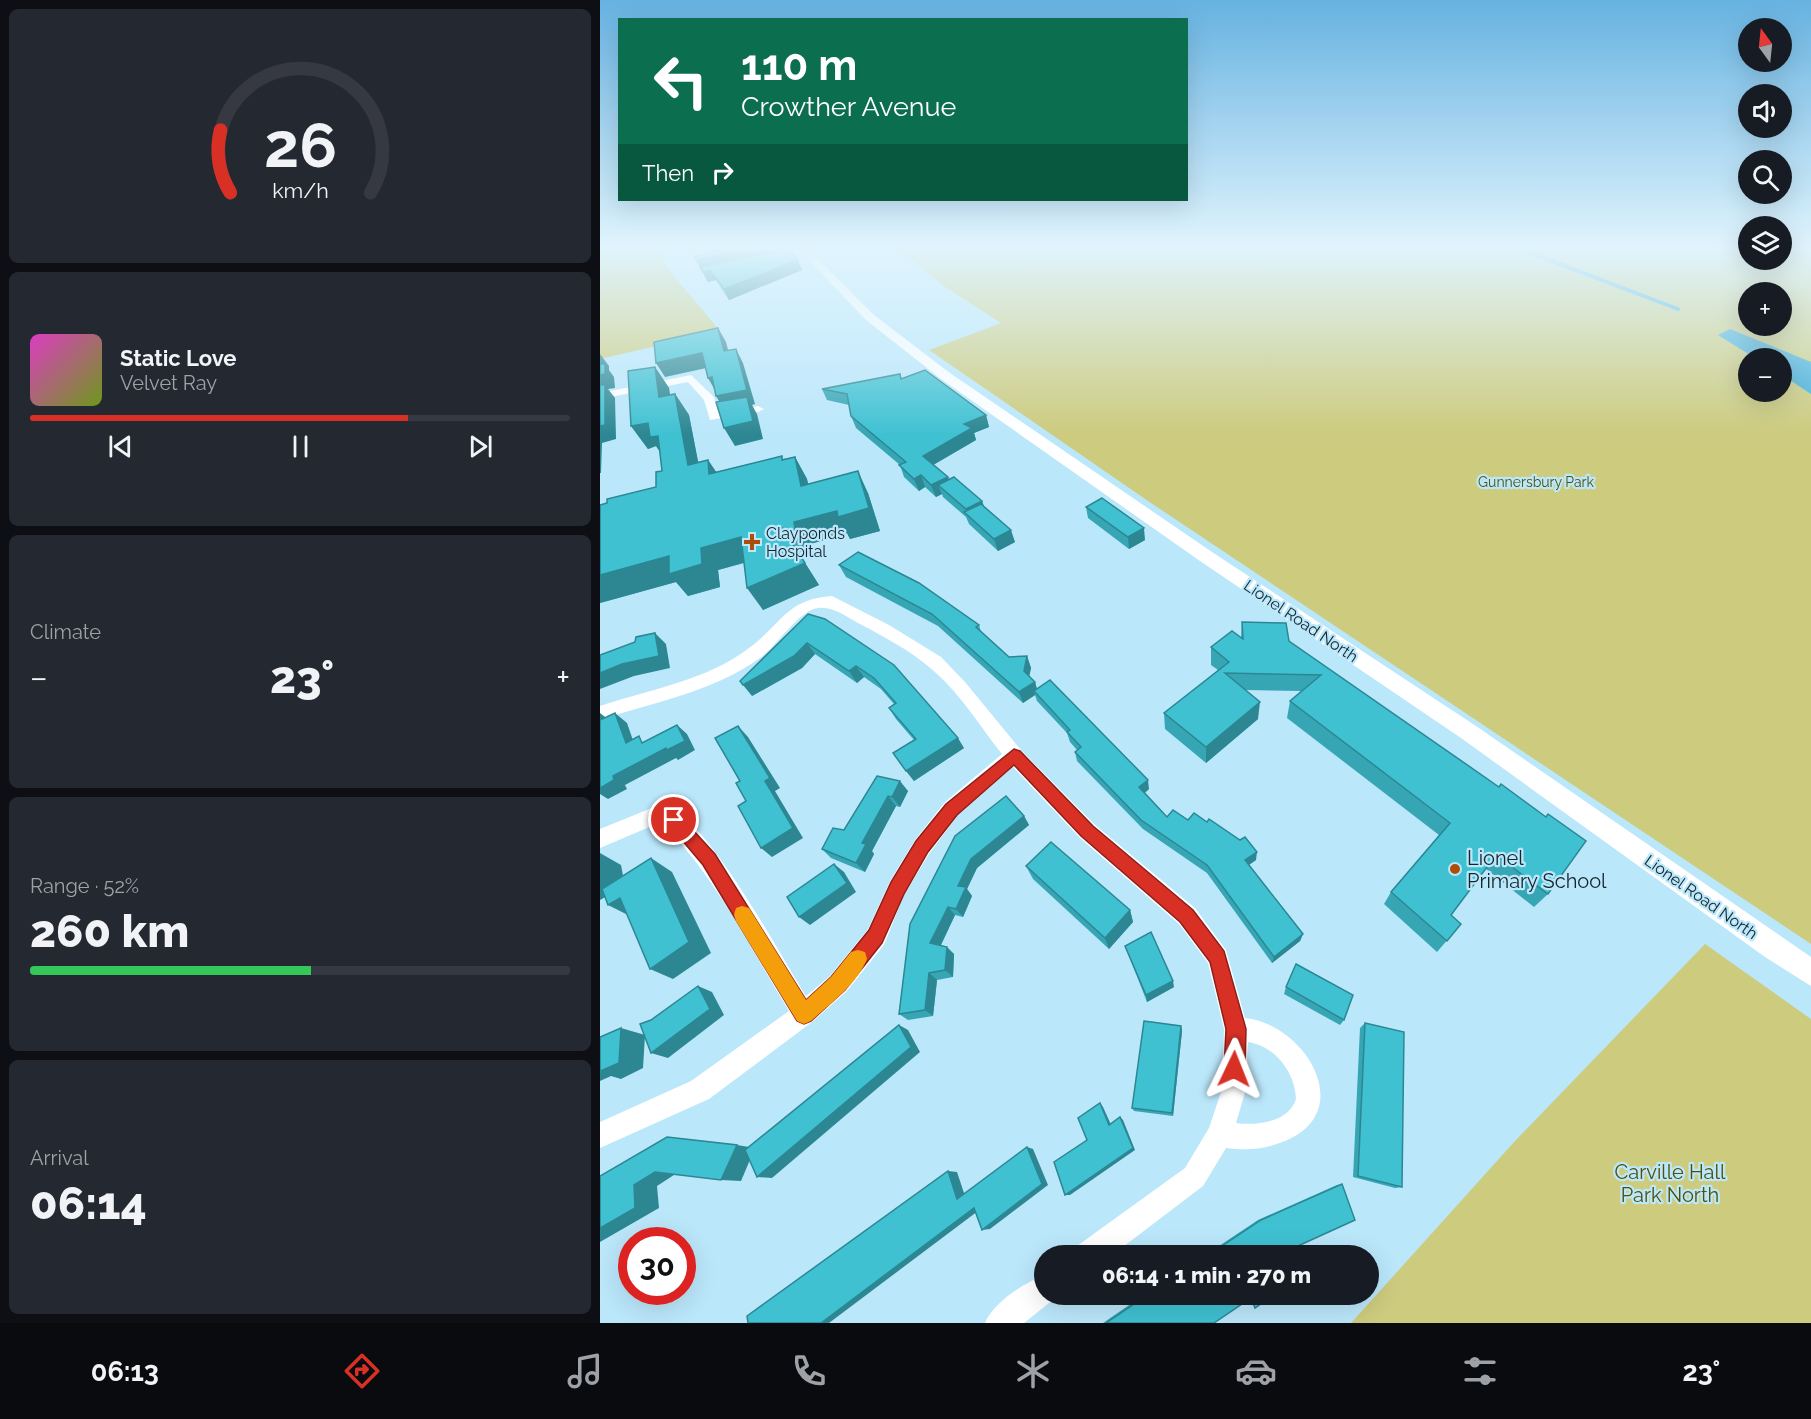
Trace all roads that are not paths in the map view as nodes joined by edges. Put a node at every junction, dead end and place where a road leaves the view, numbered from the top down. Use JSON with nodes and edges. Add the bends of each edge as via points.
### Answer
{"nodes":[{"id":1,"x":866,"y":312,"type":"edge"},
{"id":2,"x":600,"y":396,"type":"edge"},
{"id":3,"x":758,"y":408,"type":"dead end"},
{"id":4,"x":600,"y":713,"type":"edge"},
{"id":5,"x":1014,"y":755,"type":"junction"},
{"id":6,"x":600,"y":839,"type":"edge"},
{"id":7,"x":1811,"y":973,"type":"edge"},
{"id":8,"x":804,"y":1014,"type":"junction"},
{"id":9,"x":1236,"y":1029,"type":"junction"},
{"id":10,"x":1220,"y":1134,"type":"junction"},
{"id":11,"x":600,"y":1136,"type":"edge"},
{"id":12,"x":1102,"y":1245,"type":"edge"},
{"id":13,"x":1034,"y":1297,"type":"edge"},
{"id":14,"x":1000,"y":1323,"type":"edge"}],
"edges":[{"from":1,"to":7,"type":"street","name":"Lionel Road North","via":[[952,379],[1160,525],[1520,768]]},
{"from":2,"to":3,"type":"street","via":[[691,378],[710,399],[714,418]]},
{"from":4,"to":5,"type":"street","via":[[687,688],[718,674],[755,653],[802,608],[832,602],[935,662]]},
{"from":5,"to":8,"type":"street","via":[[951,809],[897,888],[876,937],[838,984]]},
{"from":5,"to":9,"type":"street","via":[[1087,831],[1187,916],[1218,958]]},
{"from":6,"to":8,"type":"street","via":[[664,812],[683,828],[709,860]]},
{"from":8,"to":11,"type":"street","via":[[700,1090]]},
{"from":9,"to":10,"type":"street","via":[[1234,1089]]},
{"from":9,"to":10,"type":"street","via":[[1263,1034],[1290,1053],[1304,1071],[1309,1093],[1306,1110],[1294,1124],[1253,1137]]},
{"from":10,"to":12,"type":"street","via":[[1194,1177]]},
{"from":13,"to":14,"type":"street"}]}
